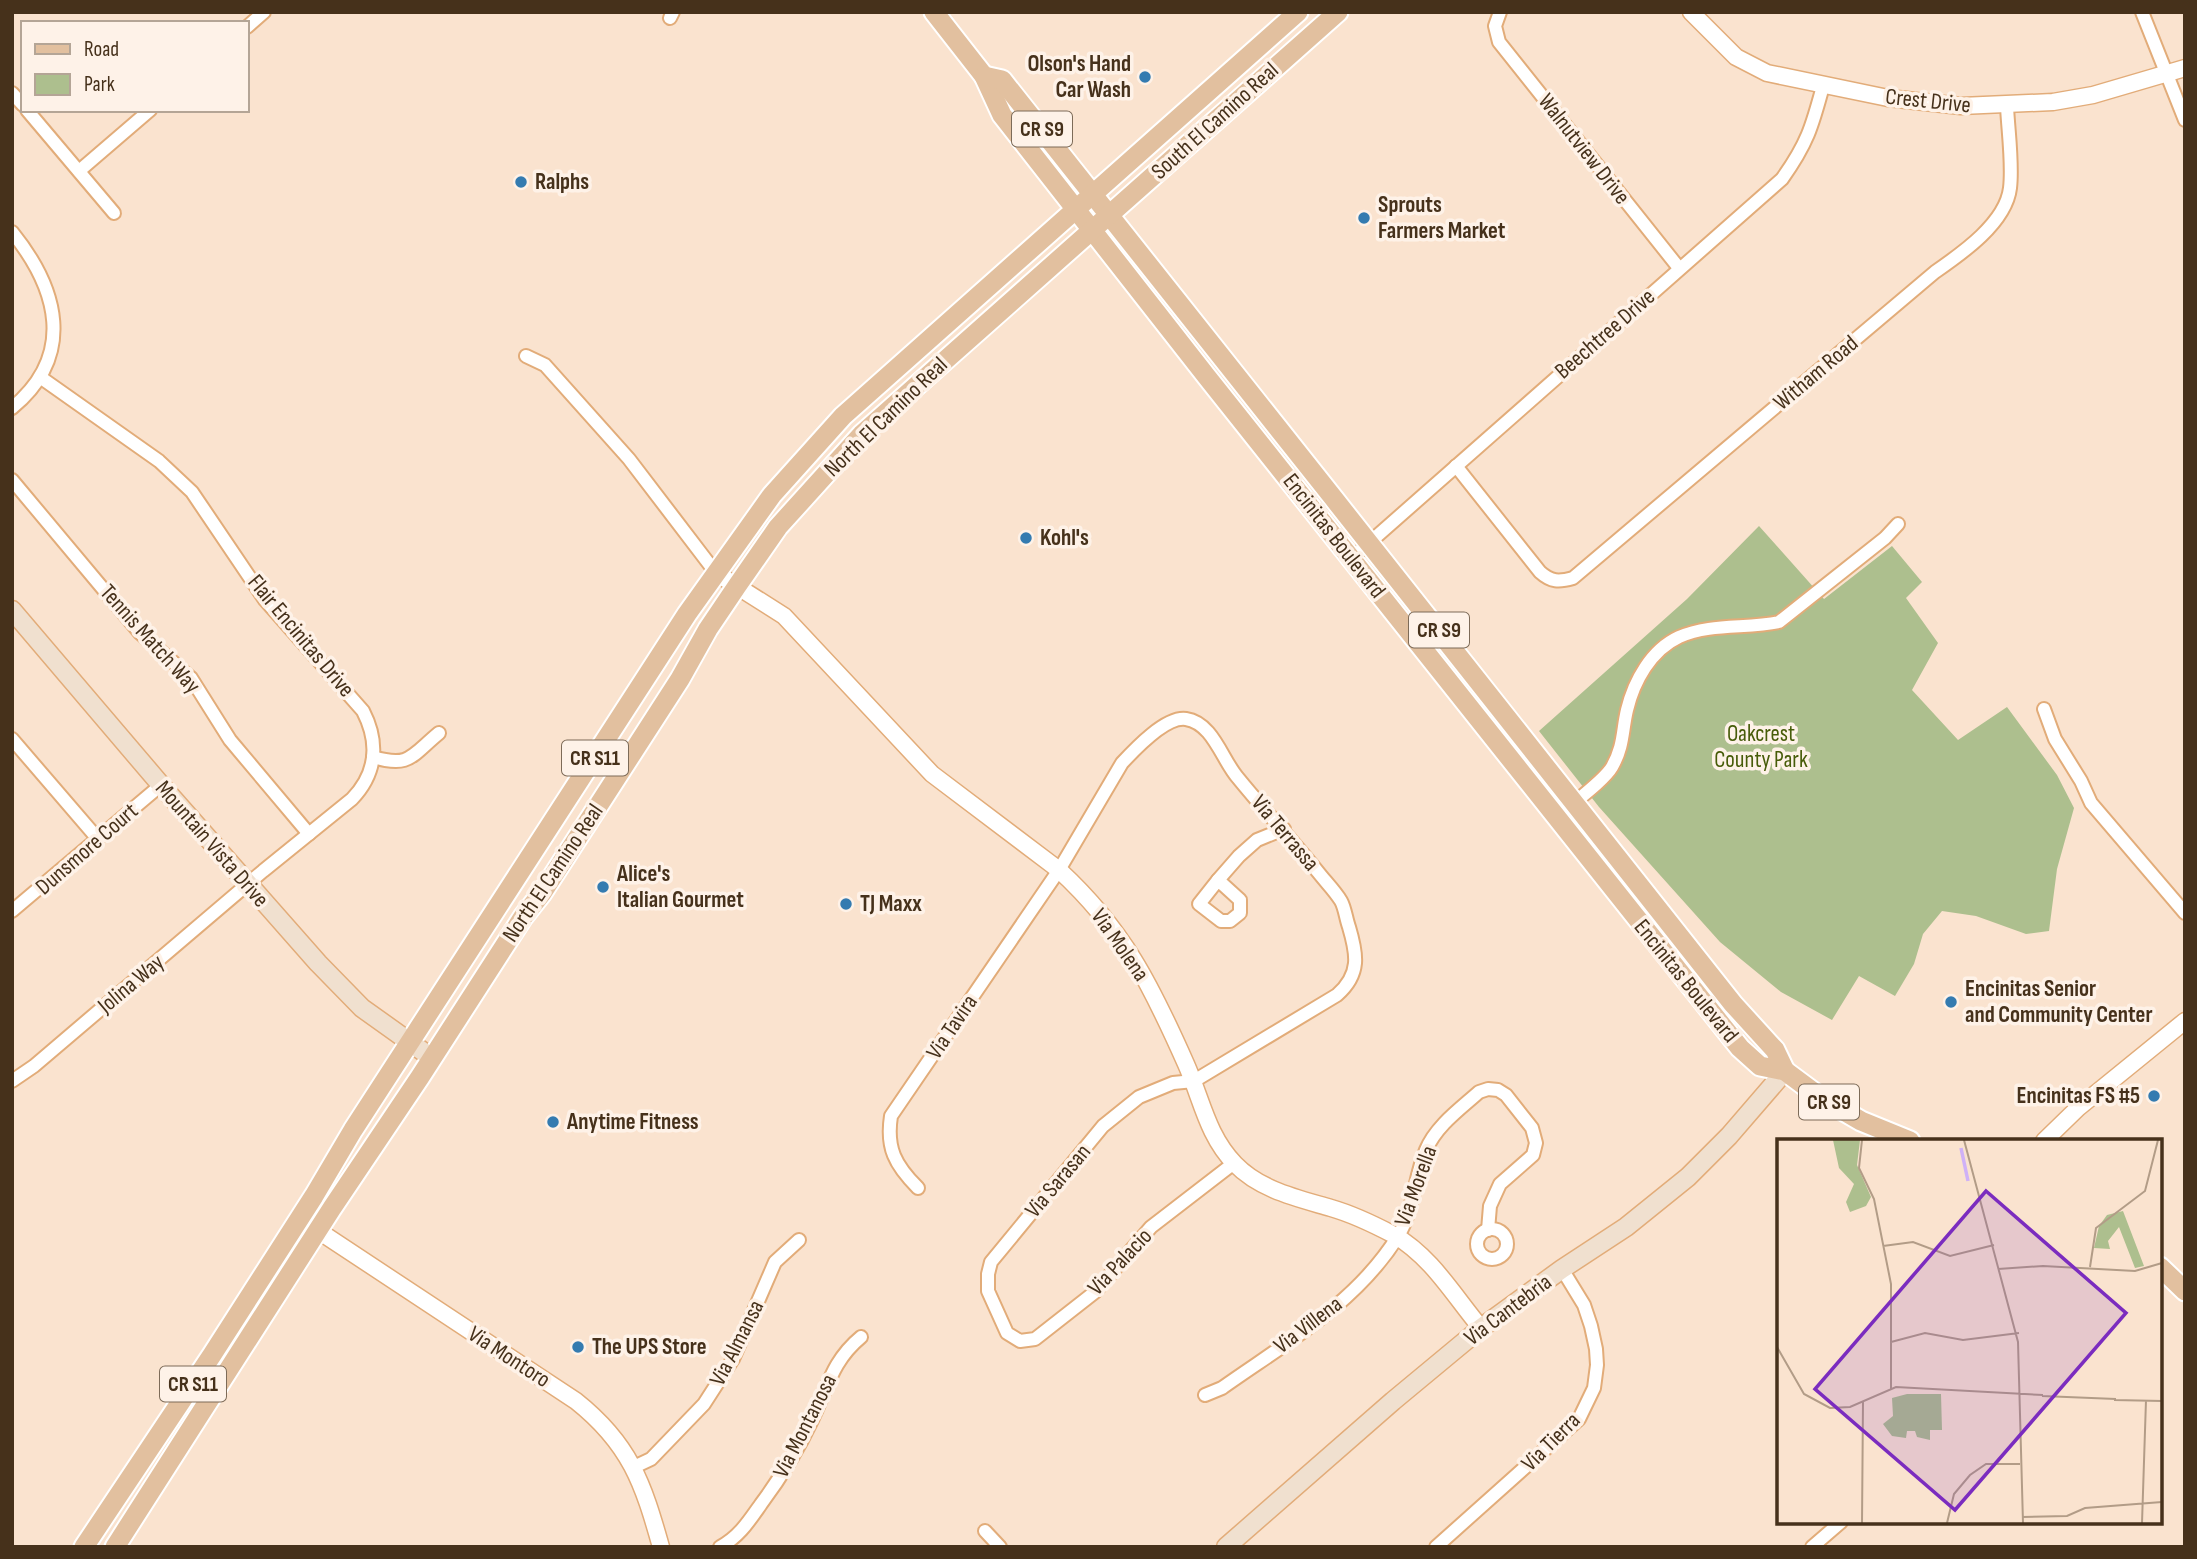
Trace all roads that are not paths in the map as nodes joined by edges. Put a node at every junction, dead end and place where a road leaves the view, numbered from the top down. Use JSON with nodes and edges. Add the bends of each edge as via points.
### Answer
{"nodes":[{"id":1,"x":264,"y":12,"type":"edge"},
{"id":2,"x":934,"y":12,"type":"edge"},
{"id":3,"x":1338,"y":12,"type":"edge"},
{"id":4,"x":1500,"y":12,"type":"edge"},
{"id":5,"x":1691,"y":12,"type":"edge"},
{"id":6,"x":2142,"y":12,"type":"edge"},
{"id":7,"x":1292,"y":18,"type":"edge"},
{"id":8,"x":248,"y":26,"type":"edge"},
{"id":9,"x":2185,"y":68,"type":"edge"},
{"id":10,"x":2167,"y":75,"type":"junction"},
{"id":11,"x":984,"y":76,"type":"junction"},
{"id":12,"x":1823,"y":86,"type":"junction"},
{"id":13,"x":1239,"y":99,"type":"junction"},
{"id":14,"x":2007,"y":106,"type":"junction"},
{"id":15,"x":29,"y":112,"type":"edge"},
{"id":16,"x":148,"y":112,"type":"edge"},
{"id":17,"x":2185,"y":120,"type":"edge"},
{"id":18,"x":79,"y":171,"type":"junction"},
{"id":19,"x":1092,"y":193,"type":"junction"},
{"id":20,"x":1075,"y":208,"type":"junction"},
{"id":21,"x":114,"y":213,"type":"dead end"},
{"id":22,"x":1109,"y":215,"type":"junction"},
{"id":23,"x":1092,"y":230,"type":"junction"},
{"id":24,"x":12,"y":232,"type":"edge"},
{"id":25,"x":1679,"y":268,"type":"junction"},
{"id":26,"x":526,"y":356,"type":"dead end"},
{"id":27,"x":895,"y":369,"type":"junction"},
{"id":28,"x":40,"y":377,"type":"junction"},
{"id":29,"x":14,"y":407,"type":"edge"},
{"id":30,"x":1231,"y":407,"type":"junction"},
{"id":31,"x":862,"y":434,"type":"junction"},
{"id":32,"x":822,"y":441,"type":"junction"},
{"id":33,"x":1303,"y":460,"type":"junction"},
{"id":34,"x":1456,"y":466,"type":"junction"},
{"id":35,"x":12,"y":480,"type":"edge"},
{"id":36,"x":1898,"y":524,"type":"dead end"},
{"id":37,"x":768,"y":542,"type":"junction"},
{"id":38,"x":1370,"y":542,"type":"junction"},
{"id":39,"x":1352,"y":558,"type":"junction"},
{"id":40,"x":716,"y":573,"type":"junction"},
{"id":41,"x":737,"y":586,"type":"junction"},
{"id":42,"x":12,"y":610,"type":"edge"},
{"id":43,"x":630,"y":703,"type":"junction"},
{"id":44,"x":2043,"y":709,"type":"dead end"},
{"id":45,"x":439,"y":733,"type":"dead end"},
{"id":46,"x":12,"y":739,"type":"edge"},
{"id":47,"x":373,"y":757,"type":"junction"},
{"id":48,"x":161,"y":785,"type":"junction"},
{"id":49,"x":1574,"y":802,"type":"junction"},
{"id":50,"x":596,"y":808,"type":"junction"},
{"id":51,"x":1556,"y":818,"type":"junction"},
{"id":52,"x":1284,"y":829,"type":"junction"},
{"id":53,"x":309,"y":834,"type":"junction"},
{"id":54,"x":98,"y":839,"type":"junction"},
{"id":55,"x":1059,"y":870,"type":"junction"},
{"id":56,"x":1218,"y":880,"type":"dead end"},
{"id":57,"x":247,"y":885,"type":"junction"},
{"id":58,"x":12,"y":911,"type":"edge"},
{"id":59,"x":2185,"y":914,"type":"edge"},
{"id":60,"x":2185,"y":1021,"type":"edge"},
{"id":61,"x":411,"y":1042,"type":"junction"},
{"id":62,"x":432,"y":1058,"type":"junction"},
{"id":63,"x":1785,"y":1071,"type":"junction"},
{"id":64,"x":12,"y":1081,"type":"edge"},
{"id":65,"x":1194,"y":1081,"type":"junction"},
{"id":66,"x":1905,"y":1139,"type":"edge"},
{"id":67,"x":2046,"y":1139,"type":"edge"},
{"id":68,"x":1234,"y":1163,"type":"junction"},
{"id":69,"x":918,"y":1188,"type":"dead end"},
{"id":70,"x":299,"y":1218,"type":"junction"},
{"id":71,"x":1488,"y":1230,"type":"dead end"},
{"id":72,"x":318,"y":1231,"type":"junction"},
{"id":73,"x":1397,"y":1237,"type":"junction"},
{"id":74,"x":799,"y":1240,"type":"dead end"},
{"id":75,"x":1562,"y":1269,"type":"junction"},
{"id":76,"x":2162,"y":1269,"type":"edge"},
{"id":77,"x":2185,"y":1291,"type":"edge"},
{"id":78,"x":1005,"y":1328,"type":"joint"},
{"id":79,"x":1481,"y":1328,"type":"junction"},
{"id":80,"x":861,"y":1336,"type":"dead end"},
{"id":81,"x":205,"y":1365,"type":"junction"},
{"id":82,"x":1205,"y":1395,"type":"dead end"},
{"id":83,"x":178,"y":1451,"type":"junction"},
{"id":84,"x":634,"y":1467,"type":"junction"},
{"id":85,"x":1840,"y":1524,"type":"edge"},
{"id":86,"x":985,"y":1531,"type":"dead end"},
{"id":87,"x":84,"y":1547,"type":"edge"},
{"id":88,"x":115,"y":1547,"type":"edge"},
{"id":89,"x":661,"y":1547,"type":"edge"},
{"id":90,"x":720,"y":1547,"type":"edge"},
{"id":91,"x":1000,"y":1547,"type":"edge"},
{"id":92,"x":1226,"y":1547,"type":"edge"},
{"id":93,"x":1436,"y":1547,"type":"edge"},
{"id":94,"x":1812,"y":1547,"type":"edge"}],
"edges":[{"from":1,"to":8,"type":"street"},
{"from":2,"to":11,"type":"main road","name":"Encinitas Boulevard","number":"CR S9"},
{"from":3,"to":13,"type":"main road","name":"South El Camino Real"},
{"from":4,"to":25,"type":"street","name":"Walnutview Drive","via":[[1495,26],[1499,42]]},
{"from":5,"to":12,"type":"street","name":"Crest Drive","via":[[1736,57],[1767,73]]},
{"from":6,"to":10,"type":"street"},
{"from":7,"to":13,"type":"main road","via":[[1278,49],[1244,81]]},
{"from":7,"to":19,"type":"main road","name":"South El Camino Real"},
{"from":9,"to":10,"type":"street","name":"Crest Drive"},
{"from":10,"to":14,"type":"street","name":"Crest Drive","via":[[2093,95]]},
{"from":10,"to":17,"type":"street"},
{"from":11,"to":19,"type":"main road","name":"Encinitas Boulevard","number":"CR S9","via":[[1002,80]]},
{"from":11,"to":20,"type":"main road","name":"Encinitas Boulevard","number":"CR S9","via":[[1002,115]]},
{"from":12,"to":14,"type":"street","name":"Crest Drive","via":[[1961,106]]},
{"from":12,"to":25,"type":"street","name":"Beechtree Drive","via":[[1803,148],[1782,179]]},
{"from":13,"to":22,"type":"main road","name":"South El Camino Real"},
{"from":14,"to":34,"type":"street","name":"Witham Road","via":[[2010,190],[2001,212],[1972,246],[1935,272],[1573,578],[1549,580],[1540,572]]},
{"from":15,"to":18,"type":"street"},
{"from":16,"to":18,"type":"street"},
{"from":18,"to":21,"type":"street"},
{"from":19,"to":20,"type":"main road","name":"South El Camino Real","number":"CR S11"},
{"from":19,"to":22,"type":"main road","name":"Encinitas Boulevard","number":"CR S9"},
{"from":20,"to":23,"type":"main road","name":"Encinitas Boulevard","number":"CR S9"},
{"from":20,"to":27,"type":"main road","name":"North El Camino Real","number":"CR S11"},
{"from":22,"to":23,"type":"main road","name":"South El Camino Real","number":"CR S11"},
{"from":22,"to":33,"type":"main road","name":"Encinitas Boulevard","number":"CR S9"},
{"from":23,"to":30,"type":"main road","name":"Encinitas Boulevard","number":"CR S9"},
{"from":23,"to":31,"type":"main road","name":"North El Camino Real","number":"CR S11"},
{"from":24,"to":28,"type":"street","via":[[29,253],[54,312],[53,337]]},
{"from":25,"to":34,"type":"street","name":"Beechtree Drive"},
{"from":26,"to":40,"type":"street","via":[[545,365],[629,459]]},
{"from":27,"to":31,"type":"main road","via":[[900,384],[862,421]]},
{"from":27,"to":32,"type":"main road","name":"North El Camino Real","number":"CR S11"},
{"from":28,"to":29,"type":"street"},
{"from":28,"to":47,"type":"street","name":"Flair Encinitas Drive","via":[[159,461],[192,492],[265,600],[363,711],[371,726]]},
{"from":30,"to":33,"type":"main road","via":[[1256,422],[1290,464]]},
{"from":30,"to":39,"type":"main road","name":"Encinitas Boulevard","number":"CR S9"},
{"from":31,"to":37,"type":"main road","name":"North El Camino Real","number":"CR S11"},
{"from":32,"to":37,"type":"main road","via":[[824,464],[775,522]]},
{"from":32,"to":40,"type":"main road","name":"North El Camino Real","number":"CR S11","via":[[772,495]]},
{"from":33,"to":38,"type":"main road","name":"Encinitas Boulevard","number":"CR S9"},
{"from":34,"to":38,"type":"street","name":"Beechtree Drive"},
{"from":35,"to":53,"type":"street","name":"Tennis Match Way","via":[[140,633],[191,678],[230,740]]},
{"from":36,"to":49,"type":"street","via":[[1779,622],[1711,627],[1678,638],[1659,651],[1644,667],[1611,769]]},
{"from":37,"to":41,"type":"main road","name":"North El Camino Real","number":"CR S11"},
{"from":38,"to":39,"type":"street","name":"Beechtree Drive"},
{"from":38,"to":49,"type":"main road","name":"Encinitas Boulevard","number":"CR S9"},
{"from":39,"to":51,"type":"main road","name":"Encinitas Boulevard","number":"CR S9"},
{"from":40,"to":41,"type":"street","name":"Via Molena"},
{"from":40,"to":43,"type":"main road","name":"North El Camino Real","number":"CR S11"},
{"from":41,"to":50,"type":"main road","name":"North El Camino Real","number":"CR S11"},
{"from":41,"to":55,"type":"street","name":"Via Molena","via":[[784,616],[932,774]]},
{"from":42,"to":48,"type":"main road","name":"Mountain Vista Drive"},
{"from":43,"to":50,"type":"main road","via":[[629,724],[592,787]]},
{"from":43,"to":61,"type":"main road","name":"North El Camino Real","number":"CR S11"},
{"from":44,"to":59,"type":"street","via":[[2091,803]]},
{"from":45,"to":47,"type":"street","via":[[404,762]]},
{"from":46,"to":54,"type":"street"},
{"from":47,"to":53,"type":"street","name":"Flair Encinitas Drive","via":[[363,788]]},
{"from":48,"to":54,"type":"street","name":"Dunsmore Court"},
{"from":48,"to":57,"type":"main road","name":"Mountain Vista Drive"},
{"from":49,"to":51,"type":"street"},
{"from":49,"to":63,"type":"main road","name":"Encinitas Boulevard","number":"CR S9","via":[[1733,1004],[1775,1049]]},
{"from":50,"to":62,"type":"main road","name":"North El Camino Real","number":"CR S11"},
{"from":51,"to":63,"type":"main road","name":"Encinitas Boulevard","number":"CR S9","via":[[1740,1048],[1760,1066]]},
{"from":52,"to":55,"type":"street","name":"Via Terrassa","via":[[1236,776],[1199,724],[1171,721],[1122,763]]},
{"from":52,"to":56,"type":"street","via":[[1257,840]]},
{"from":52,"to":65,"type":"street","name":"Via Terrassa","via":[[1342,902],[1356,952],[1348,985]]},
{"from":53,"to":57,"type":"street","name":"Flair Encinitas Drive"},
{"from":54,"to":58,"type":"street","name":"Dunsmore Court"},
{"from":55,"to":65,"type":"street","name":"Via Molena","via":[[1135,960],[1158,999]]},
{"from":55,"to":69,"type":"street","name":"Via Tavira","via":[[891,1116],[887,1137],[892,1152],[903,1174]]},
{"from":57,"to":61,"type":"main road","name":"Mountain Vista Drive","via":[[362,1008]]},
{"from":57,"to":64,"type":"street","name":"Jolina Way"},
{"from":60,"to":67,"type":"street"},
{"from":61,"to":62,"type":"main road","name":"Mountain Vista Drive"},
{"from":61,"to":70,"type":"main road","name":"North El Camino Real","number":"CR S11"},
{"from":62,"to":72,"type":"main road","name":"North El Camino Real","number":"CR S11"},
{"from":63,"to":66,"type":"main road","name":"Encinitas Boulevard","number":"CR S9","via":[[1861,1121]]},
{"from":63,"to":75,"type":"main road","name":"Via Cantebria","via":[[1688,1177],[1626,1227]]},
{"from":65,"to":68,"type":"street","name":"Via Molena","via":[[1210,1132]]},
{"from":65,"to":78,"type":"street","name":"Via Sarasan","via":[[1173,1083],[1139,1097],[1103,1126],[991,1262],[988,1291]]},
{"from":68,"to":73,"type":"street","name":"Via Molena","via":[[1280,1193],[1332,1208]]},
{"from":68,"to":78,"type":"street","name":"Via Palacio","via":[[1151,1227],[1095,1292],[1035,1339],[1020,1341]]},
{"from":70,"to":72,"type":"street","name":"Via Montoro"},
{"from":70,"to":81,"type":"main road","name":"North El Camino Real","number":"CR S11"},
{"from":71,"to":73,"type":"street","name":"Via Morella","via":[[1490,1206],[1500,1184],[1532,1154],[1536,1143],[1532,1128],[1506,1096],[1488,1089],[1479,1092],[1435,1134]]},
{"from":72,"to":83,"type":"main road","name":"North El Camino Real","number":"CR S11"},
{"from":72,"to":84,"type":"street","name":"Via Montoro","via":[[576,1401],[610,1432]]},
{"from":73,"to":79,"type":"street","name":"Via Molena","via":[[1435,1269]]},
{"from":73,"to":82,"type":"street","name":"Via Villena","via":[[1341,1303],[1222,1388]]},
{"from":74,"to":84,"type":"street","name":"Via Almansa","via":[[775,1262],[733,1359],[704,1405],[651,1459]]},
{"from":75,"to":79,"type":"main road","name":"Via Cantebria"},
{"from":75,"to":93,"type":"street","name":"Via Tierra","via":[[1591,1326],[1597,1365],[1594,1388],[1579,1419]]},
{"from":76,"to":77,"type":"main road"},
{"from":79,"to":92,"type":"main road","name":"Via Cantebria"},
{"from":80,"to":90,"type":"street","name":"Via Montanosa","via":[[839,1359],[790,1464],[744,1529]]},
{"from":81,"to":83,"type":"main road","via":[[205,1388],[176,1437]]},
{"from":81,"to":87,"type":"main road","name":"North El Camino Real","number":"CR S11"},
{"from":83,"to":88,"type":"main road","name":"North El Camino Real","number":"CR S11"},
{"from":84,"to":89,"type":"street","name":"Via Montoro"},
{"from":85,"to":94,"type":"street"},
{"from":86,"to":91,"type":"street"}]}
